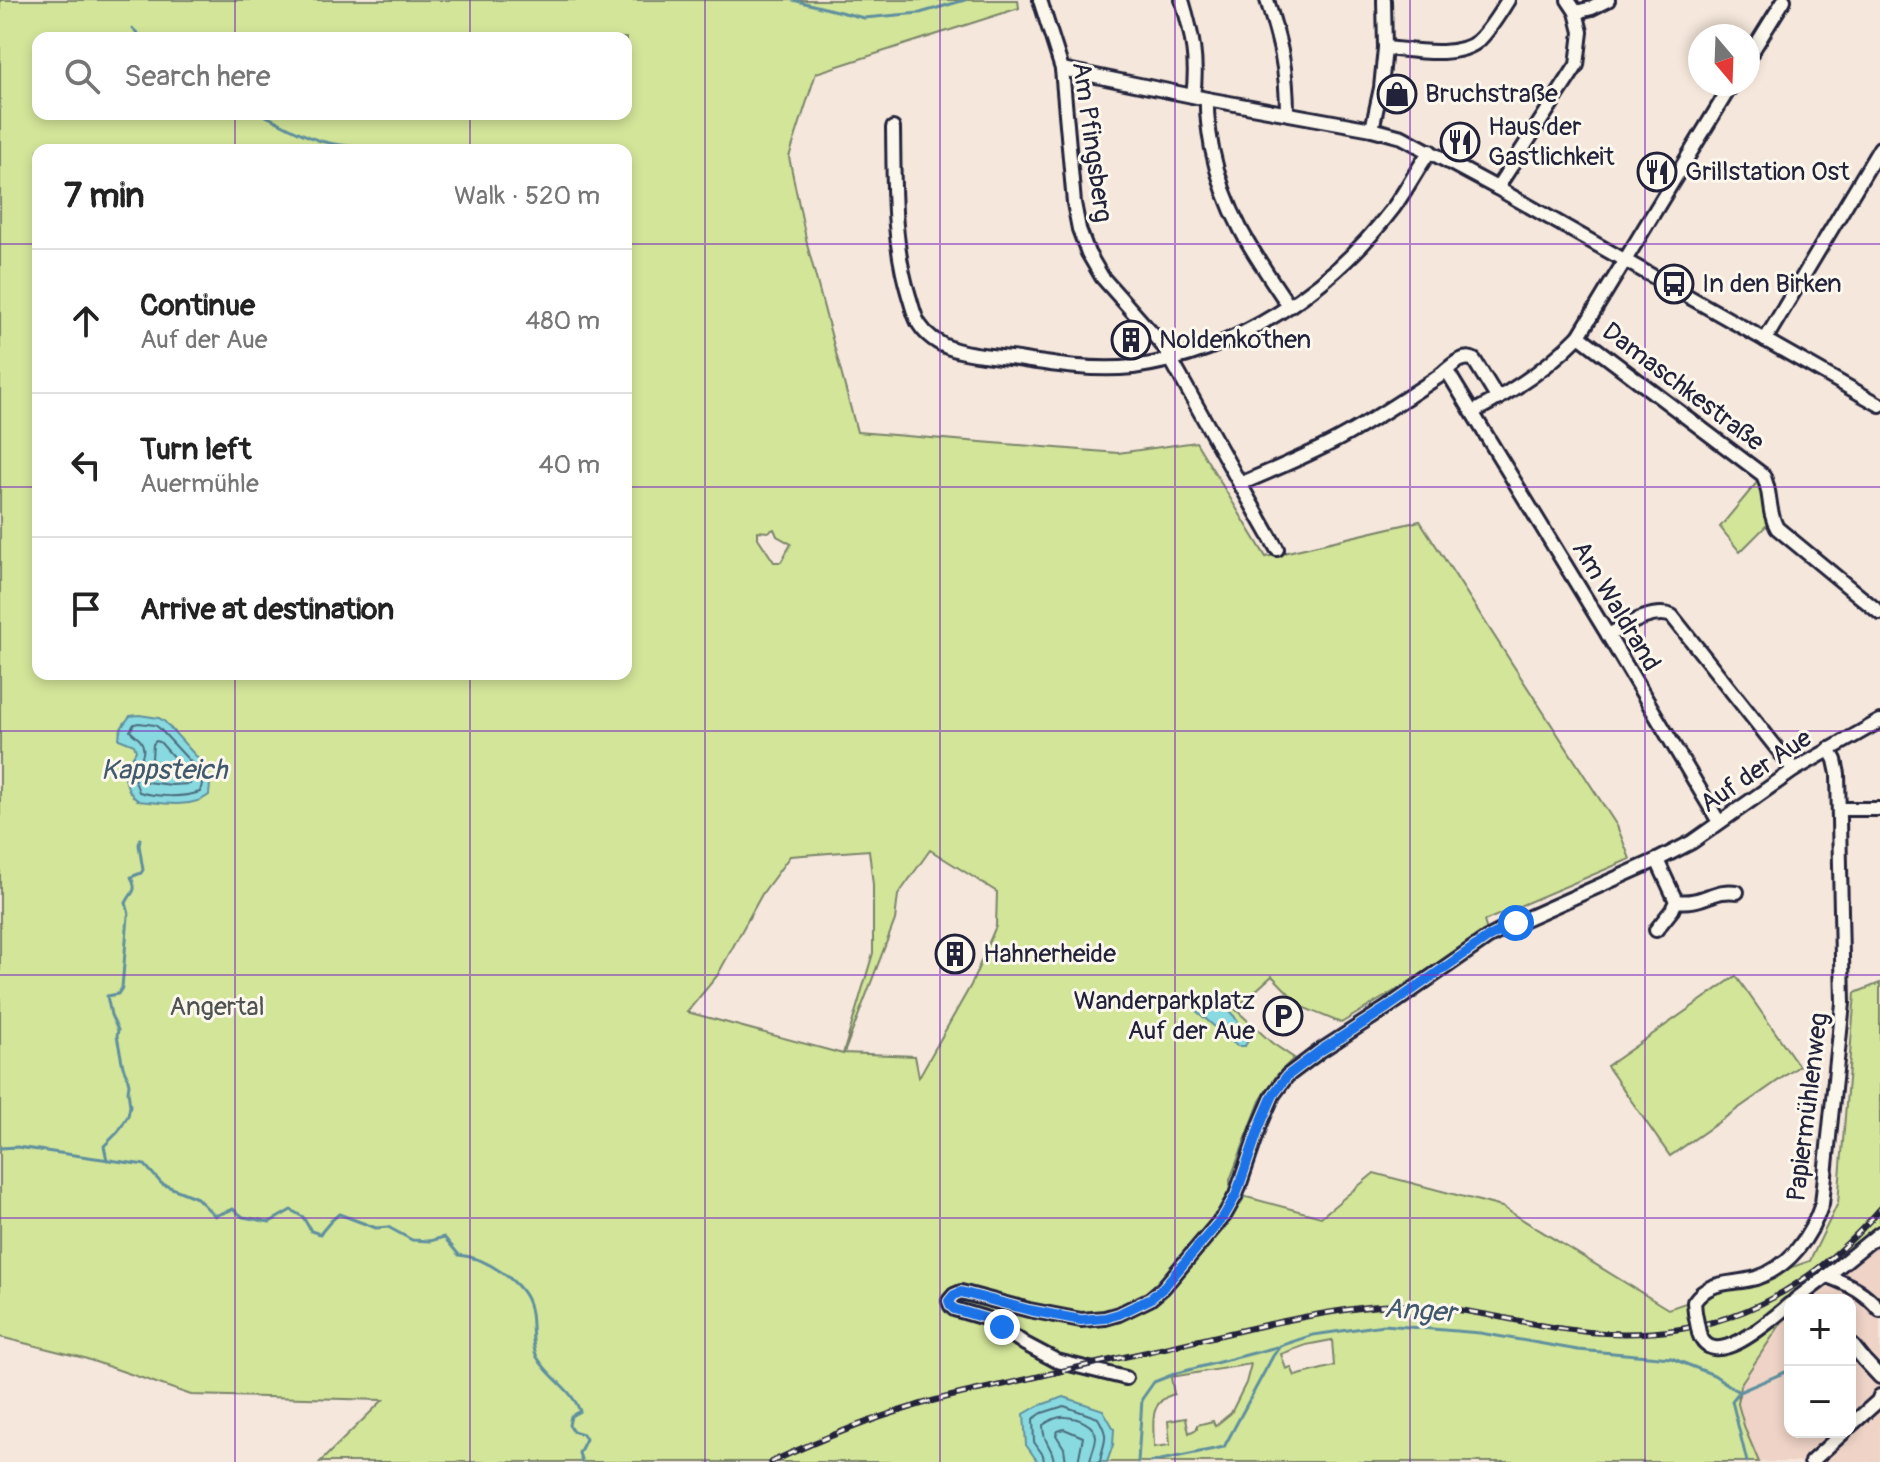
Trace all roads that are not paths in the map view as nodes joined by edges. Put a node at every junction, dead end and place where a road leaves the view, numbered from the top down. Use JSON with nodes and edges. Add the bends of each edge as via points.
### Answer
{"nodes":[{"id":1,"x":1040,"y":0,"type":"edge"},
{"id":2,"x":1182,"y":0,"type":"edge"},
{"id":3,"x":1267,"y":0,"type":"edge"},
{"id":4,"x":1384,"y":0,"type":"edge"},
{"id":5,"x":1508,"y":0,"type":"edge"},
{"id":6,"x":1568,"y":0,"type":"edge"},
{"id":7,"x":1608,"y":0,"type":"edge"},
{"id":8,"x":1784,"y":0,"type":"edge"},
{"id":9,"x":1576,"y":12,"type":"junction"},
{"id":10,"x":1760,"y":39,"type":"edge"},
{"id":11,"x":1385,"y":48,"type":"junction"},
{"id":12,"x":1062,"y":69,"type":"junction"},
{"id":13,"x":1193,"y":96,"type":"junction"},
{"id":14,"x":1725,"y":96,"type":"edge"},
{"id":15,"x":1207,"y":99,"type":"junction"},
{"id":16,"x":1287,"y":113,"type":"junction"},
{"id":17,"x":893,"y":128,"type":"dead end"},
{"id":18,"x":1372,"y":129,"type":"junction"},
{"id":19,"x":1880,"y":148,"type":"edge"},
{"id":20,"x":1430,"y":151,"type":"junction"},
{"id":21,"x":1497,"y":188,"type":"junction"},
{"id":22,"x":1624,"y":261,"type":"junction"},
{"id":23,"x":1289,"y":306,"type":"junction"},
{"id":24,"x":1579,"y":336,"type":"junction"},
{"id":25,"x":1765,"y":340,"type":"junction"},
{"id":26,"x":1170,"y":358,"type":"junction"},
{"id":27,"x":1447,"y":371,"type":"junction"},
{"id":28,"x":1498,"y":399,"type":"junction"},
{"id":29,"x":1880,"y":405,"type":"edge"},
{"id":30,"x":1473,"y":412,"type":"junction"},
{"id":31,"x":1240,"y":484,"type":"junction"},
{"id":32,"x":1277,"y":549,"type":"dead end"},
{"id":33,"x":1880,"y":613,"type":"edge"},
{"id":34,"x":1608,"y":635,"type":"junction"},
{"id":35,"x":1880,"y":721,"type":"edge"},
{"id":36,"x":1829,"y":749,"type":"junction"},
{"id":37,"x":1794,"y":770,"type":"junction"},
{"id":38,"x":1840,"y":809,"type":"junction"},
{"id":39,"x":1880,"y":809,"type":"edge"},
{"id":40,"x":1719,"y":822,"type":"junction"},
{"id":41,"x":1657,"y":860,"type":"junction"},
{"id":42,"x":1737,"y":892,"type":"dead end"},
{"id":43,"x":1676,"y":901,"type":"junction"},
{"id":44,"x":1656,"y":930,"type":"dead end"},
{"id":45,"x":1880,"y":1233,"type":"edge"},
{"id":46,"x":1827,"y":1276,"type":"junction"},
{"id":47,"x":1803,"y":1294,"type":"edge"},
{"id":48,"x":1784,"y":1308,"type":"edge"},
{"id":49,"x":1880,"y":1310,"type":"edge"},
{"id":50,"x":1856,"y":1350,"type":"edge"},
{"id":51,"x":1880,"y":1377,"type":"edge"},
{"id":52,"x":1126,"y":1378,"type":"dead end"},
{"id":53,"x":1880,"y":1396,"type":"edge"},
{"id":54,"x":1856,"y":1421,"type":"edge"},
{"id":55,"x":1837,"y":1438,"type":"edge"},
{"id":56,"x":1811,"y":1462,"type":"edge"}],
"edges":[{"from":1,"to":12,"type":"street","name":"Am Pfingsberg"},
{"from":2,"to":13,"type":"street","via":[[1196,66]]},
{"from":3,"to":16,"type":"street","via":[[1284,57]]},
{"from":4,"to":11,"type":"street"},
{"from":5,"to":11,"type":"street","via":[[1487,32],[1468,47]]},
{"from":6,"to":9,"type":"street"},
{"from":7,"to":9,"type":"street"},
{"from":8,"to":10,"type":"street"},
{"from":9,"to":21,"type":"street","via":[[1581,32],[1577,65]]},
{"from":11,"to":18,"type":"street"},
{"from":12,"to":13,"type":"street"},
{"from":12,"to":26,"type":"street","name":"Am Pfingsberg","via":[[1079,229],[1102,277]]},
{"from":13,"to":15,"type":"street"},
{"from":14,"to":22,"type":"street"},
{"from":15,"to":16,"type":"street"},
{"from":15,"to":23,"type":"street","via":[[1207,123],[1228,203],[1248,245]]},
{"from":16,"to":18,"type":"street"},
{"from":17,"to":26,"type":"street","via":[[900,264],[919,324],[936,342],[962,352],[1092,368]]},
{"from":18,"to":20,"type":"street"},
{"from":19,"to":25,"type":"street"},
{"from":20,"to":21,"type":"street"},
{"from":20,"to":23,"type":"street","via":[[1396,205],[1356,252]]},
{"from":21,"to":22,"type":"street"},
{"from":22,"to":24,"type":"street"},
{"from":22,"to":25,"type":"street"},
{"from":23,"to":26,"type":"street","via":[[1225,341]]},
{"from":24,"to":28,"type":"street","via":[[1547,366]]},
{"from":24,"to":33,"type":"street","name":"Damaschkestraße","via":[[1763,475],[1777,528]]},
{"from":25,"to":29,"type":"street"},
{"from":26,"to":31,"type":"street"},
{"from":27,"to":28,"type":"street","via":[[1470,357]]},
{"from":27,"to":30,"type":"street"},
{"from":27,"to":31,"type":"street","via":[[1334,441]]},
{"from":28,"to":30,"type":"street"},
{"from":30,"to":34,"type":"street","name":"Am Waldrand"},
{"from":31,"to":32,"type":"street"},
{"from":34,"to":37,"type":"street","via":[[1655,614],[1674,618]]},
{"from":34,"to":40,"type":"street","name":"Am Waldrand"},
{"from":35,"to":36,"type":"street","name":"Auf der Aue"},
{"from":36,"to":37,"type":"street","name":"Auf der Aue"},
{"from":36,"to":38,"type":"street","name":"Papiermühlenweg","via":[[1837,767]]},
{"from":37,"to":40,"type":"street","name":"Auf der Aue"},
{"from":38,"to":39,"type":"street"},
{"from":38,"to":48,"type":"street","name":"Papiermühlenweg","bridge":true,"via":[[1843,1003],[1822,1204],[1811,1232],[1777,1268],[1711,1286],[1694,1302],[1704,1344],[1721,1349]]},
{"from":40,"to":41,"type":"street","name":"Auf der Aue"},
{"from":41,"to":43,"type":"street"},
{"from":41,"to":52,"type":"street","name":"Auf der Aue","via":[[1487,938],[1287,1076],[1273,1095],[1224,1216],[1150,1299],[1119,1314],[1081,1320],[961,1292],[951,1298],[954,1309],[988,1319],[1057,1361]]},
{"from":42,"to":43,"type":"street"},
{"from":43,"to":44,"type":"street"},
{"from":45,"to":46,"type":"street","name":"Papiermühlenweg"},
{"from":46,"to":47,"type":"street","name":"Papiermühlenweg"},
{"from":46,"to":49,"type":"street","via":[[1855,1287]]},
{"from":50,"to":51,"type":"street"},
{"from":53,"to":54,"type":"street"},
{"from":55,"to":56,"type":"street"}]}
